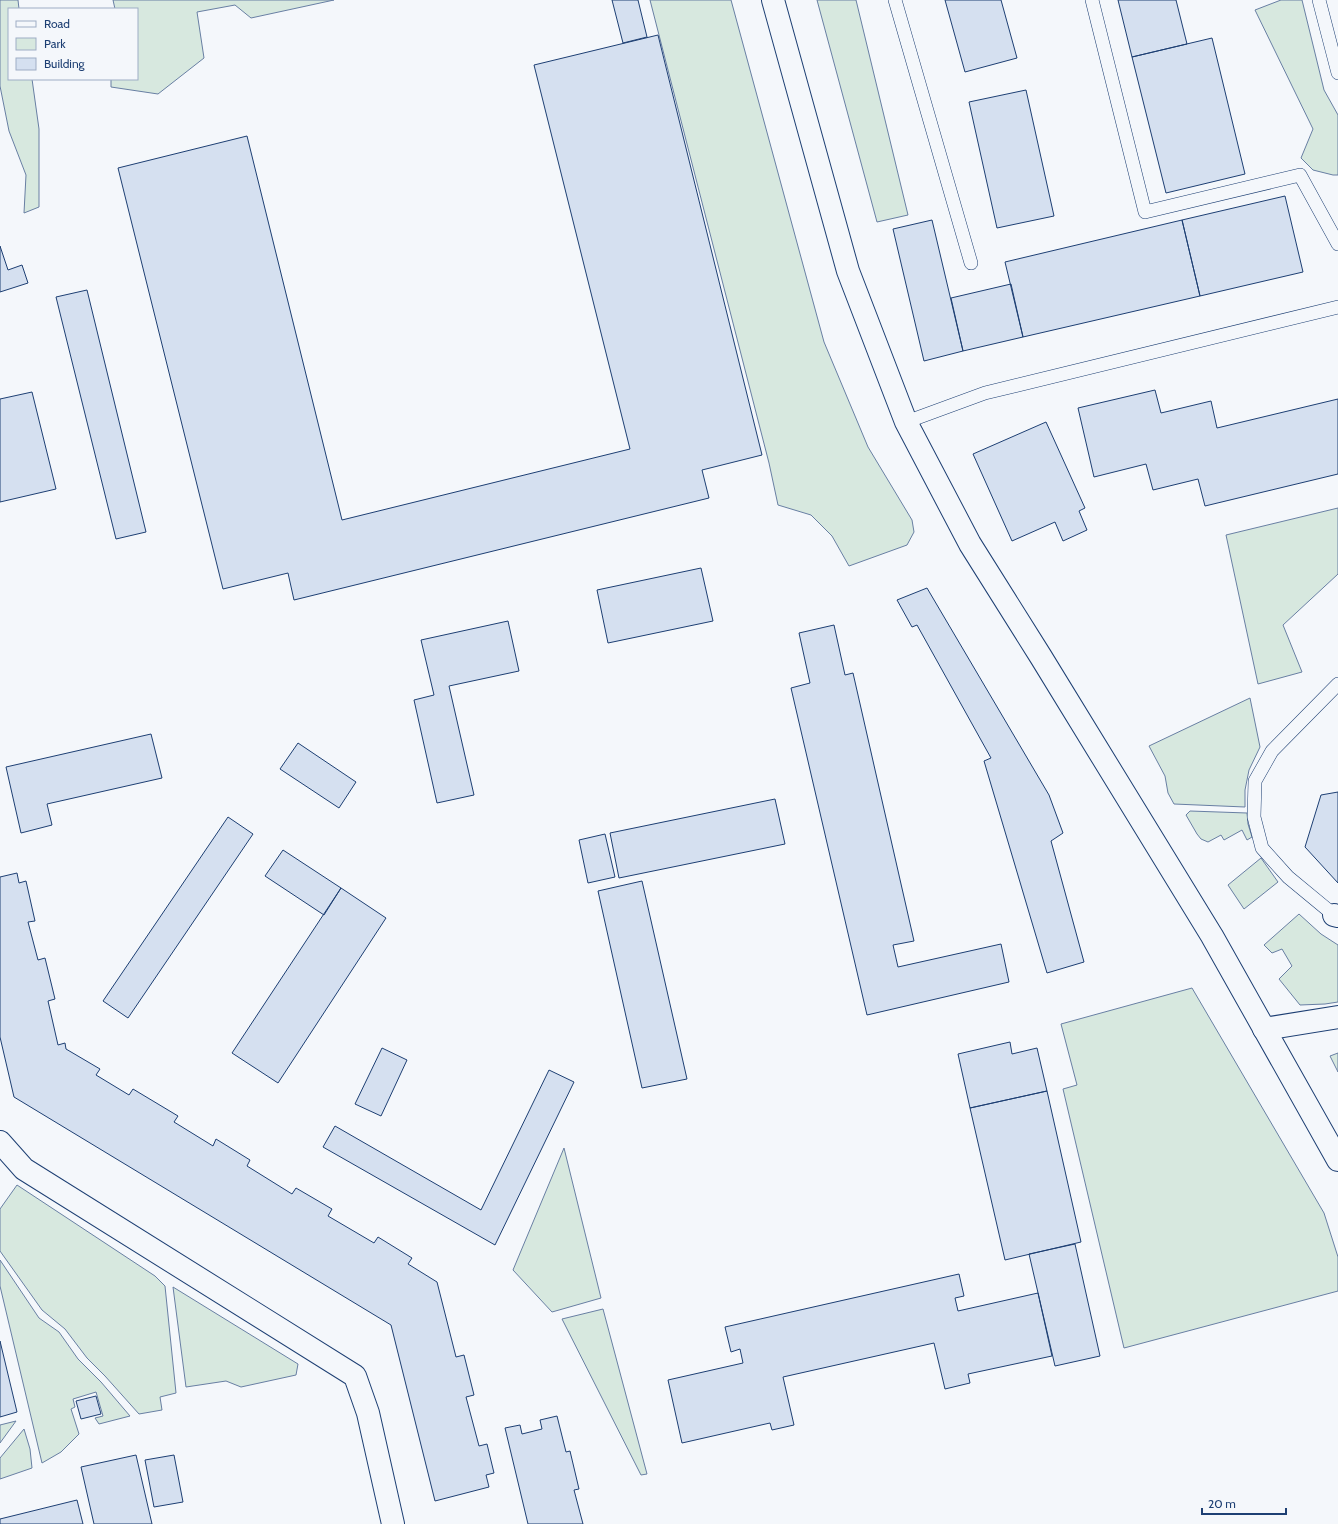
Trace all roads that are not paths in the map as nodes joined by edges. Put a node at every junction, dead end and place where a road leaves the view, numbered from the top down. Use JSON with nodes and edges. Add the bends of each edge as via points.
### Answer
{"nodes":[{"id":1,"x":773,"y":0,"type":"edge"},
{"id":2,"x":895,"y":0,"type":"edge"},
{"id":3,"x":1092,"y":0,"type":"edge"},
{"id":4,"x":1320,"y":0,"type":"edge"},
{"id":5,"x":1338,"y":73,"type":"edge"},
{"id":6,"x":1338,"y":244,"type":"edge"},
{"id":7,"x":970,"y":263,"type":"dead end"},
{"id":8,"x":1338,"y":307,"type":"edge"},
{"id":9,"x":906,"y":422,"type":"junction"},
{"id":10,"x":1338,"y":684,"type":"edge"},
{"id":11,"x":1336,"y":916,"type":"edge"},
{"id":12,"x":1338,"y":1017,"type":"edge"},
{"id":13,"x":1264,"y":1029,"type":"junction"},
{"id":14,"x":0,"y":1142,"type":"edge"},
{"id":15,"x":1338,"y":1160,"type":"edge"},
{"id":16,"x":393,"y":1524,"type":"edge"}],
"edges":[{"from":1,"to":9,"type":"street","via":[[848,271]]},
{"from":2,"to":7,"type":"lane"},
{"from":3,"to":6,"type":"lane","via":[[1145,212],[1300,175]]},
{"from":4,"to":5,"type":"lane"},
{"from":8,"to":9,"type":"lane","via":[[985,393]]},
{"from":9,"to":13,"type":"street","via":[[970,544],[1208,930]]},
{"from":10,"to":11,"type":"lane","via":[[1272,751],[1255,781],[1254,817],[1262,848],[1288,877]]},
{"from":12,"to":13,"type":"street"},
{"from":13,"to":15,"type":"street"},
{"from":14,"to":16,"type":"street","via":[[24,1169],[355,1376],[368,1413]]}]}
